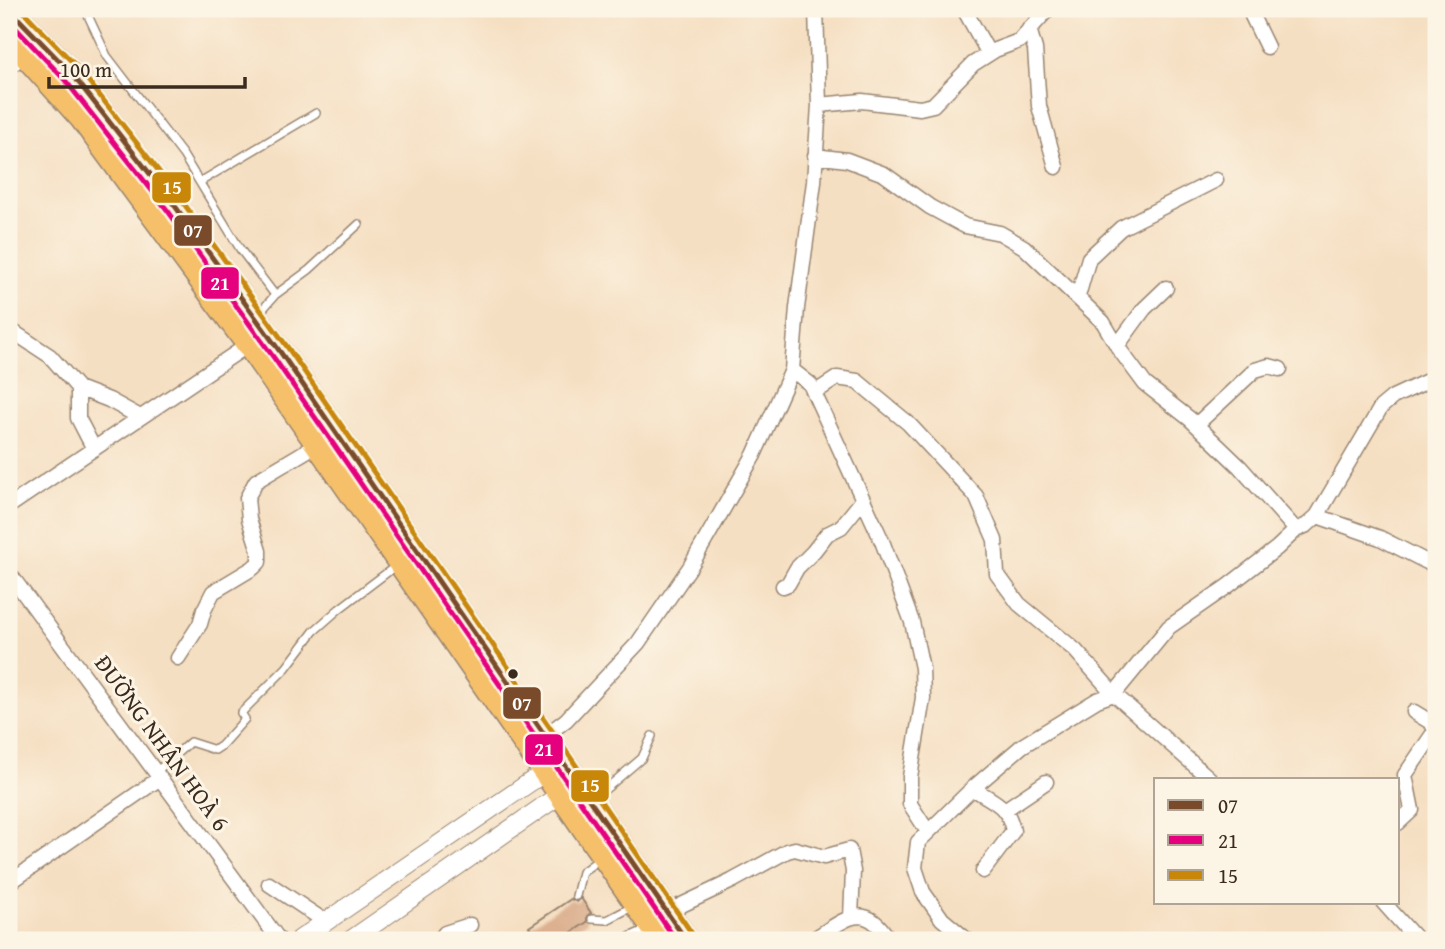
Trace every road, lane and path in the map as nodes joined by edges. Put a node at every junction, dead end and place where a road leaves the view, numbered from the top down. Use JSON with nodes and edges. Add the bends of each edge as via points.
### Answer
{"nodes":[{"id":1,"x":9,"y":9,"type":"edge"},
{"id":2,"x":85,"y":9,"type":"edge"},
{"id":3,"x":816,"y":9,"type":"edge"},
{"id":4,"x":964,"y":9,"type":"edge"},
{"id":5,"x":1048,"y":9,"type":"edge"},
{"id":6,"x":1251,"y":9,"type":"edge"},
{"id":7,"x":1029,"y":29,"type":"junction"},
{"id":8,"x":9,"y":37,"type":"edge"},
{"id":9,"x":1267,"y":47,"type":"dead end"},
{"id":10,"x":989,"y":54,"type":"junction"},
{"id":11,"x":18,"y":64,"type":"edge"},
{"id":12,"x":819,"y":105,"type":"junction"},
{"id":13,"x":316,"y":113,"type":"dead end"},
{"id":14,"x":816,"y":156,"type":"junction"},
{"id":15,"x":1056,"y":167,"type":"dead end"},
{"id":16,"x":1216,"y":180,"type":"dead end"},
{"id":17,"x":200,"y":182,"type":"junction"},
{"id":18,"x":359,"y":224,"type":"dead end"},
{"id":19,"x":1166,"y":288,"type":"dead end"},
{"id":20,"x":275,"y":295,"type":"junction"},
{"id":21,"x":1078,"y":296,"type":"junction"},
{"id":22,"x":257,"y":332,"type":"junction"},
{"id":23,"x":12,"y":335,"type":"edge"},
{"id":24,"x":1117,"y":346,"type":"junction"},
{"id":25,"x":1280,"y":369,"type":"dead end"},
{"id":26,"x":792,"y":370,"type":"junction"},
{"id":27,"x":1436,"y":377,"type":"edge"},
{"id":28,"x":78,"y":388,"type":"junction"},
{"id":29,"x":814,"y":393,"type":"junction"},
{"id":30,"x":140,"y":417,"type":"junction"},
{"id":31,"x":1196,"y":425,"type":"junction"},
{"id":32,"x":318,"y":444,"type":"junction"},
{"id":33,"x":94,"y":449,"type":"junction"},
{"id":34,"x":862,"y":501,"type":"junction"},
{"id":35,"x":9,"y":506,"type":"edge"},
{"id":36,"x":1317,"y":516,"type":"junction"},
{"id":37,"x":1296,"y":530,"type":"junction"},
{"id":38,"x":1427,"y":562,"type":"dead end"},
{"id":39,"x":400,"y":563,"type":"junction"},
{"id":40,"x":9,"y":573,"type":"edge"},
{"id":41,"x":783,"y":586,"type":"dead end"},
{"id":42,"x":178,"y":658,"type":"dead end"},
{"id":43,"x":1114,"y":694,"type":"junction"},
{"id":44,"x":1414,"y":712,"type":"dead end"},
{"id":45,"x":652,"y":737,"type":"dead end"},
{"id":46,"x":537,"y":742,"type":"junction"},
{"id":47,"x":545,"y":772,"type":"junction"},
{"id":48,"x":158,"y":776,"type":"junction"},
{"id":49,"x":1209,"y":778,"type":"edge"},
{"id":50,"x":1046,"y":782,"type":"dead end"},
{"id":51,"x":973,"y":788,"type":"junction"},
{"id":52,"x":561,"y":794,"type":"junction"},
{"id":53,"x":590,"y":802,"type":"junction"},
{"id":54,"x":1006,"y":809,"type":"junction"},
{"id":55,"x":1400,"y":821,"type":"edge"},
{"id":56,"x":928,"y":832,"type":"junction"},
{"id":57,"x":604,"y":856,"type":"junction"},
{"id":58,"x":982,"y":871,"type":"dead end"},
{"id":59,"x":9,"y":883,"type":"edge"},
{"id":60,"x":269,"y":884,"type":"dead end"},
{"id":61,"x":576,"y":896,"type":"dead end"},
{"id":62,"x":1385,"y":904,"type":"edge"},
{"id":63,"x":655,"y":916,"type":"edge"},
{"id":64,"x":850,"y":917,"type":"junction"},
{"id":65,"x":592,"y":919,"type":"dead end"},
{"id":66,"x":326,"y":922,"type":"junction"},
{"id":67,"x":470,"y":925,"type":"dead end"},
{"id":68,"x":950,"y":935,"type":"edge"},
{"id":69,"x":279,"y":940,"type":"edge"},
{"id":70,"x":299,"y":940,"type":"edge"},
{"id":71,"x":352,"y":940,"type":"edge"},
{"id":72,"x":440,"y":940,"type":"edge"},
{"id":73,"x":631,"y":940,"type":"edge"},
{"id":74,"x":686,"y":940,"type":"edge"},
{"id":75,"x":812,"y":940,"type":"edge"},
{"id":76,"x":889,"y":940,"type":"edge"},
{"id":77,"x":967,"y":940,"type":"edge"},
{"id":78,"x":1417,"y":940,"type":"edge"}],
"edges":[{"from":1,"to":22,"type":"highway","via":[[72,74],[128,143]]},
{"from":2,"to":17,"type":"lane","via":[[107,56]]},
{"from":3,"to":12,"type":"street"},
{"from":4,"to":10,"type":"street"},
{"from":5,"to":7,"type":"street"},
{"from":6,"to":9,"type":"street"},
{"from":7,"to":10,"type":"street","via":[[1019,41]]},
{"from":7,"to":15,"type":"street","via":[[1037,58],[1039,106]]},
{"from":8,"to":11,"type":"highway"},
{"from":10,"to":12,"type":"street","via":[[933,104],[920,108],[862,101]]},
{"from":11,"to":22,"type":"highway","via":[[82,118]]},
{"from":12,"to":14,"type":"street"},
{"from":13,"to":17,"type":"lane"},
{"from":14,"to":21,"type":"street","via":[[847,159],[884,174],[965,226],[1000,233],[1024,247]]},
{"from":14,"to":26,"type":"street"},
{"from":16,"to":21,"type":"street","via":[[1121,228],[1089,258]]},
{"from":17,"to":20,"type":"lane","via":[[240,249]]},
{"from":18,"to":20,"type":"lane"},
{"from":19,"to":24,"type":"street"},
{"from":20,"to":22,"type":"lane"},
{"from":21,"to":24,"type":"street","via":[[1102,321]]},
{"from":22,"to":30,"type":"street"},
{"from":22,"to":32,"type":"highway"},
{"from":22,"to":46,"type":"highway"},
{"from":23,"to":28,"type":"street","via":[[50,356]]},
{"from":24,"to":31,"type":"street","via":[[1145,384]]},
{"from":25,"to":31,"type":"street","via":[[1255,370]]},
{"from":26,"to":29,"type":"street"},
{"from":26,"to":46,"type":"street","via":[[754,455],[690,567],[638,643],[566,720]]},
{"from":27,"to":36,"type":"street","via":[[1381,407]]},
{"from":28,"to":30,"type":"street"},
{"from":28,"to":33,"type":"street","via":[[78,418]]},
{"from":29,"to":34,"type":"street"},
{"from":29,"to":43,"type":"street","via":[[837,378],[857,382],[908,423],[976,496],[995,540],[997,574],[1019,604],[1075,650]]},
{"from":30,"to":33,"type":"street"},
{"from":31,"to":37,"type":"street"},
{"from":32,"to":39,"type":"highway"},
{"from":32,"to":42,"type":"street","via":[[256,481],[247,498],[259,562],[214,592]]},
{"from":33,"to":35,"type":"street"},
{"from":34,"to":41,"type":"street"},
{"from":34,"to":56,"type":"street","via":[[912,622],[922,668],[923,698],[910,804]]},
{"from":36,"to":37,"type":"street"},
{"from":36,"to":38,"type":"street","via":[[1380,538]]},
{"from":37,"to":43,"type":"street","via":[[1169,627]]},
{"from":39,"to":46,"type":"highway"},
{"from":39,"to":48,"type":"lane","via":[[314,631],[286,668],[241,713],[244,719],[221,746],[215,750],[190,742]]},
{"from":40,"to":48,"type":"street","name":"ĐƯỜNG NHÂN HOÀ 6"},
{"from":43,"to":49,"type":"street"},
{"from":43,"to":51,"type":"street","via":[[1022,746]]},
{"from":44,"to":55,"type":"street","via":[[1432,723],[1435,731],[1405,775],[1412,810]]},
{"from":45,"to":53,"type":"lane","via":[[642,758]]},
{"from":46,"to":47,"type":"highway"},
{"from":46,"to":53,"type":"highway"},
{"from":47,"to":52,"type":"highway"},
{"from":47,"to":66,"type":"street"},
{"from":48,"to":59,"type":"street"},
{"from":48,"to":69,"type":"street","name":"ĐƯỜNG NHÂN HOÀ 6"},
{"from":50,"to":54,"type":"street"},
{"from":51,"to":54,"type":"street"},
{"from":51,"to":56,"type":"street"},
{"from":52,"to":57,"type":"highway"},
{"from":52,"to":71,"type":"street"},
{"from":53,"to":63,"type":"highway"},
{"from":54,"to":58,"type":"street","via":[[1013,831]]},
{"from":56,"to":68,"type":"street","via":[[918,842],[915,868],[923,891]]},
{"from":57,"to":61,"type":"lane","via":[[582,872]]},
{"from":57,"to":63,"type":"highway"},
{"from":60,"to":66,"type":"street"},
{"from":62,"to":78,"type":"street"},
{"from":63,"to":64,"type":"street","via":[[795,849],[824,857],[849,850],[853,871]]},
{"from":63,"to":65,"type":"lane"},
{"from":63,"to":73,"type":"street"},
{"from":63,"to":74,"type":"highway"},
{"from":64,"to":75,"type":"street"},
{"from":64,"to":76,"type":"street","via":[[872,920]]},
{"from":66,"to":70,"type":"street"},
{"from":67,"to":72,"type":"street","via":[[445,933]]},
{"from":68,"to":77,"type":"street"}]}
